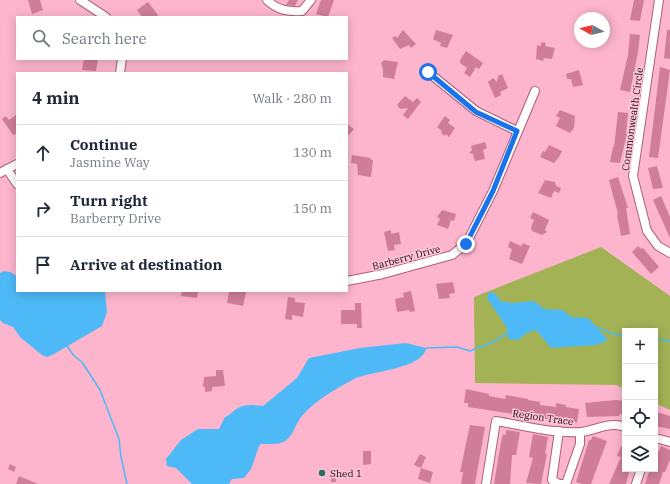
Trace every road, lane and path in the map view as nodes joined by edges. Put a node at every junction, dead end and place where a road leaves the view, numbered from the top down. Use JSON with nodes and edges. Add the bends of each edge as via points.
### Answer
{"nodes":[{"id":1,"x":80,"y":0,"type":"edge"},
{"id":2,"x":267,"y":0,"type":"edge"},
{"id":3,"x":311,"y":0,"type":"edge"},
{"id":4,"x":659,"y":0,"type":"edge"},
{"id":5,"x":104,"y":16,"type":"edge"},
{"id":6,"x":122,"y":60,"type":"edge"},
{"id":7,"x":120,"y":72,"type":"edge"},
{"id":8,"x":428,"y":72,"type":"dead end"},
{"id":9,"x":535,"y":91,"type":"dead end"},
{"id":10,"x":517,"y":131,"type":"junction"},
{"id":11,"x":16,"y":165,"type":"edge"},
{"id":12,"x":4,"y":171,"type":"edge"},
{"id":13,"x":16,"y":183,"type":"edge"},
{"id":14,"x":670,"y":253,"type":"edge"},
{"id":15,"x":348,"y":281,"type":"edge"},
{"id":16,"x":622,"y":426,"type":"edge"},
{"id":17,"x":559,"y":431,"type":"junction"},
{"id":18,"x":580,"y":432,"type":"junction"},
{"id":19,"x":658,"y":439,"type":"edge"},
{"id":20,"x":670,"y":442,"type":"edge"},
{"id":21,"x":640,"y":472,"type":"edge"},
{"id":22,"x":486,"y":484,"type":"edge"},
{"id":23,"x":560,"y":484,"type":"edge"},
{"id":24,"x":636,"y":484,"type":"edge"}],
"edges":[{"from":1,"to":5,"type":"street"},
{"from":2,"to":3,"type":"street","via":[[283,11],[292,12],[302,11]]},
{"from":4,"to":14,"type":"street","name":"Commonwealth Circle","via":[[634,176],[647,231],[658,246]]},
{"from":6,"to":7,"type":"street"},
{"from":8,"to":10,"type":"street","via":[[476,112]]},
{"from":9,"to":10,"type":"street","name":"Barberry Drive"},
{"from":10,"to":15,"type":"street","name":"Barberry Drive","via":[[493,191],[466,244],[452,255]]},
{"from":11,"to":12,"type":"street"},
{"from":12,"to":13,"type":"street"},
{"from":16,"to":18,"type":"street","name":"Region Trace","via":[[597,427]]},
{"from":17,"to":18,"type":"street","name":"Region Trace"},
{"from":17,"to":22,"type":"street","name":"Region Trace","via":[[496,421]]},
{"from":17,"to":23,"type":"street","via":[[552,480]]},
{"from":18,"to":23,"type":"street","via":[[580,444],[566,484]]},
{"from":19,"to":20,"type":"street"},
{"from":21,"to":24,"type":"street"}]}
